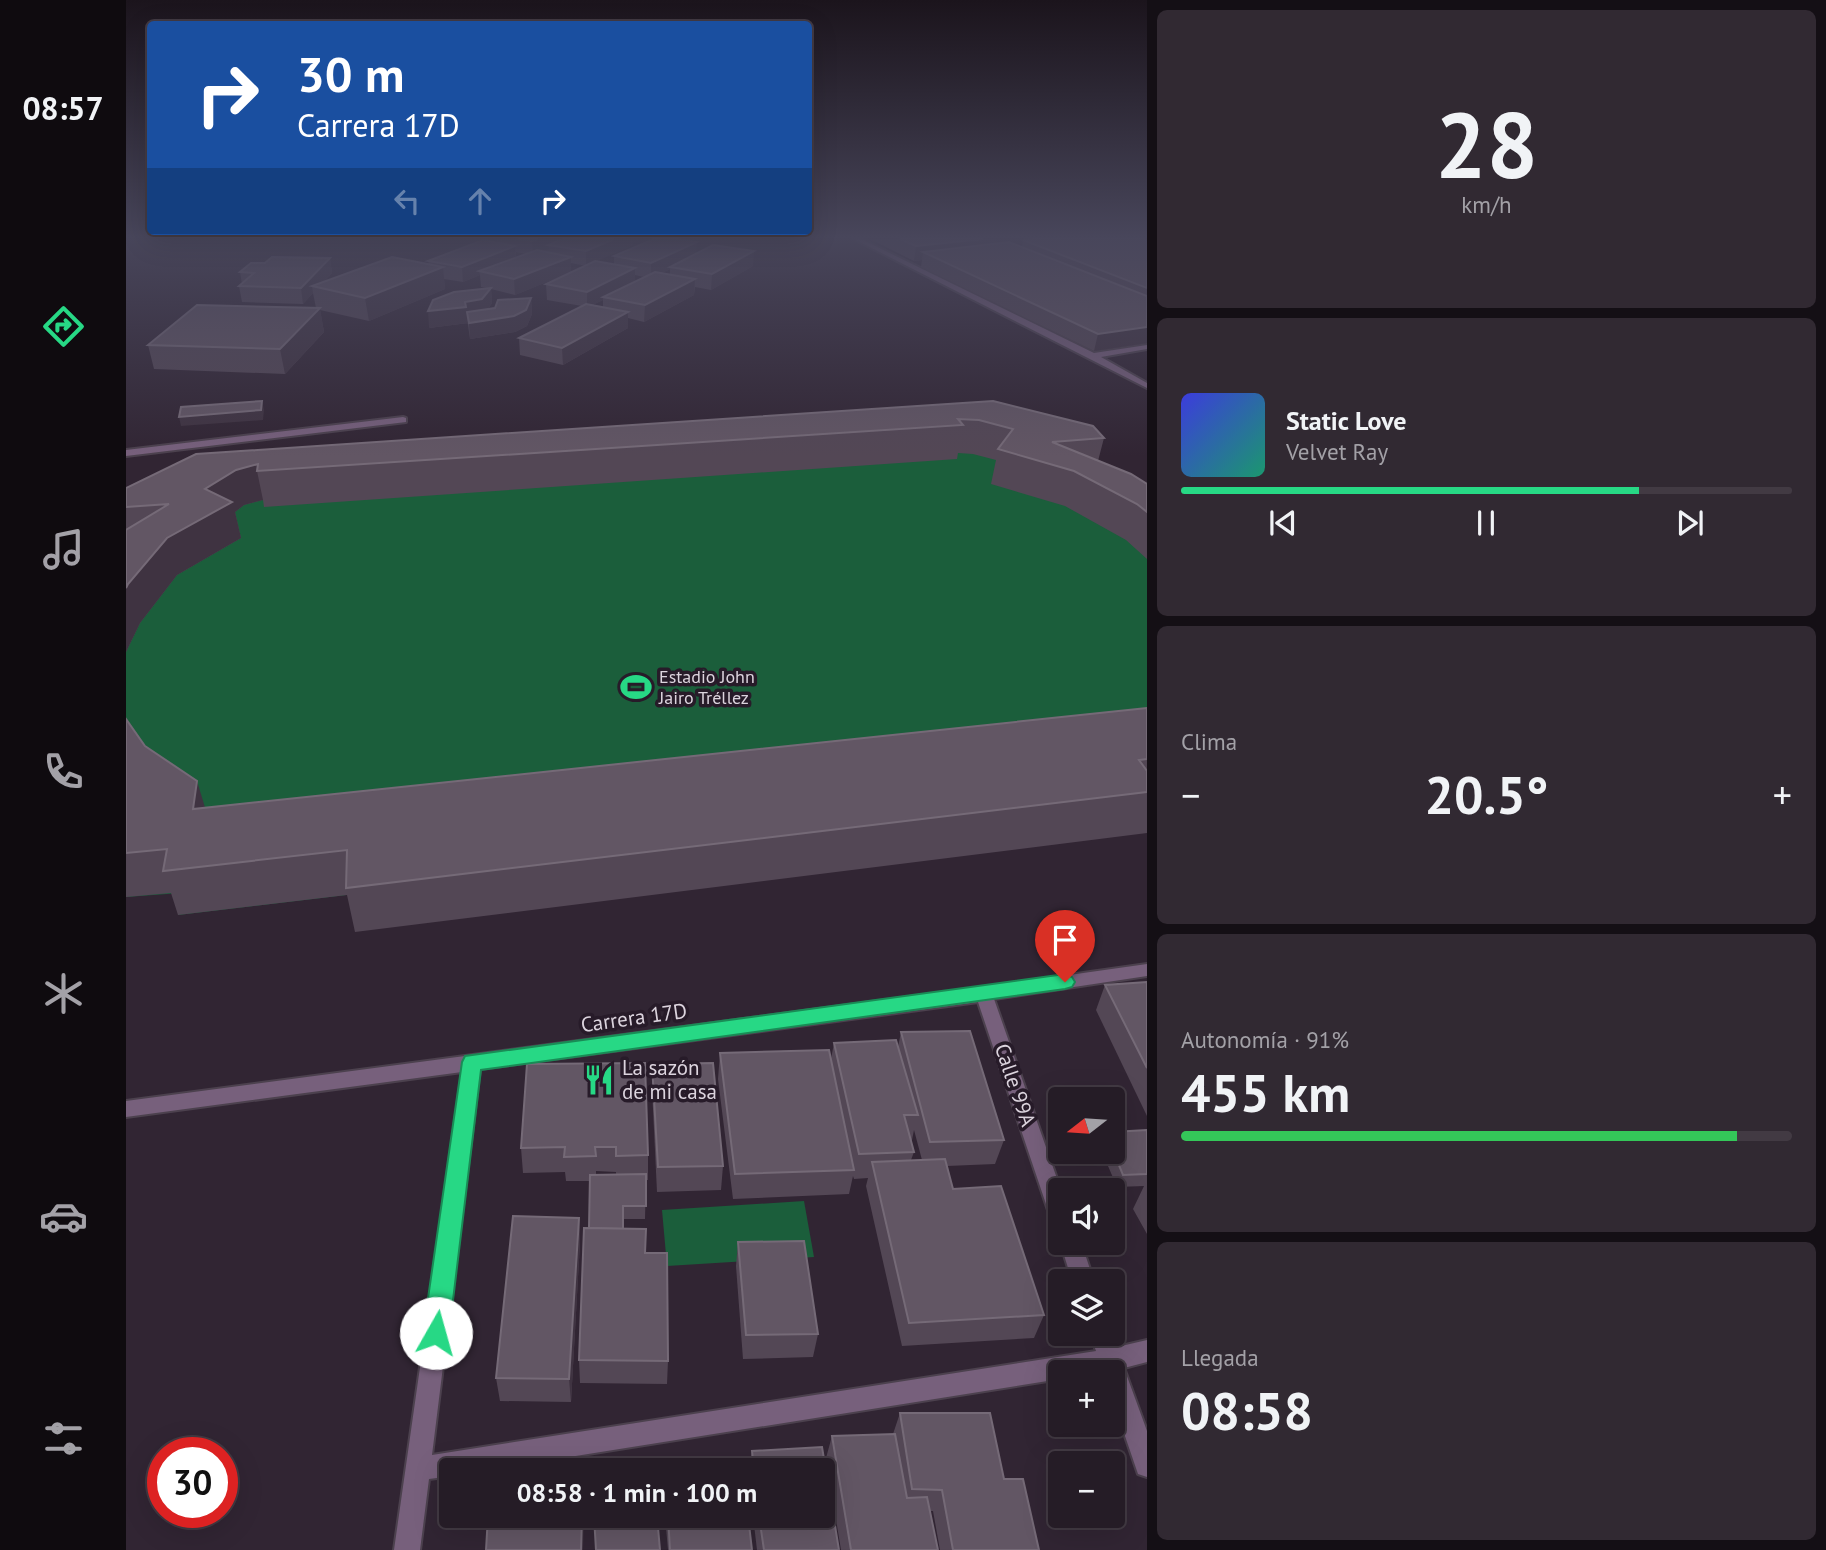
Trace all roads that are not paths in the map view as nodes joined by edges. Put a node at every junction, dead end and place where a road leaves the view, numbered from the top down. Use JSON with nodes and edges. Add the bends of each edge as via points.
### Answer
{"nodes":[{"id":1,"x":1003,"y":311,"type":"edge"},
{"id":2,"x":1147,"y":347,"type":"edge"},
{"id":3,"x":1093,"y":356,"type":"junction"},
{"id":4,"x":1147,"y":386,"type":"edge"},
{"id":5,"x":403,"y":420,"type":"dead end"},
{"id":6,"x":126,"y":453,"type":"edge"},
{"id":7,"x":1147,"y":970,"type":"edge"},
{"id":8,"x":984,"y":994,"type":"junction"},
{"id":9,"x":472,"y":1062,"type":"junction"},
{"id":10,"x":126,"y":1109,"type":"edge"},
{"id":11,"x":1048,"y":1181,"type":"edge"},
{"id":12,"x":1105,"y":1346,"type":"edge"},
{"id":13,"x":1147,"y":1351,"type":"edge"},
{"id":14,"x":1110,"y":1360,"type":"joint"},
{"id":15,"x":1048,"y":1370,"type":"edge"},
{"id":16,"x":1125,"y":1403,"type":"edge"},
{"id":17,"x":1147,"y":1465,"type":"edge"},
{"id":18,"x":418,"y":1469,"type":"junction"},
{"id":19,"x":407,"y":1550,"type":"edge"}],
"edges":[{"from":1,"to":3,"type":"street"},
{"from":2,"to":3,"type":"street"},
{"from":3,"to":4,"type":"street"},
{"from":5,"to":6,"type":"street"},
{"from":7,"to":8,"type":"street","name":"Carrera 17D"},
{"from":8,"to":9,"type":"street","name":"Carrera 17D"},
{"from":8,"to":11,"type":"street","name":"Calle 99A"},
{"from":9,"to":10,"type":"street","name":"Carrera 17D"},
{"from":9,"to":18,"type":"street"},
{"from":12,"to":14,"type":"street"},
{"from":13,"to":14,"type":"street"},
{"from":15,"to":18,"type":"street"},
{"from":16,"to":17,"type":"street"},
{"from":18,"to":19,"type":"street"}]}
